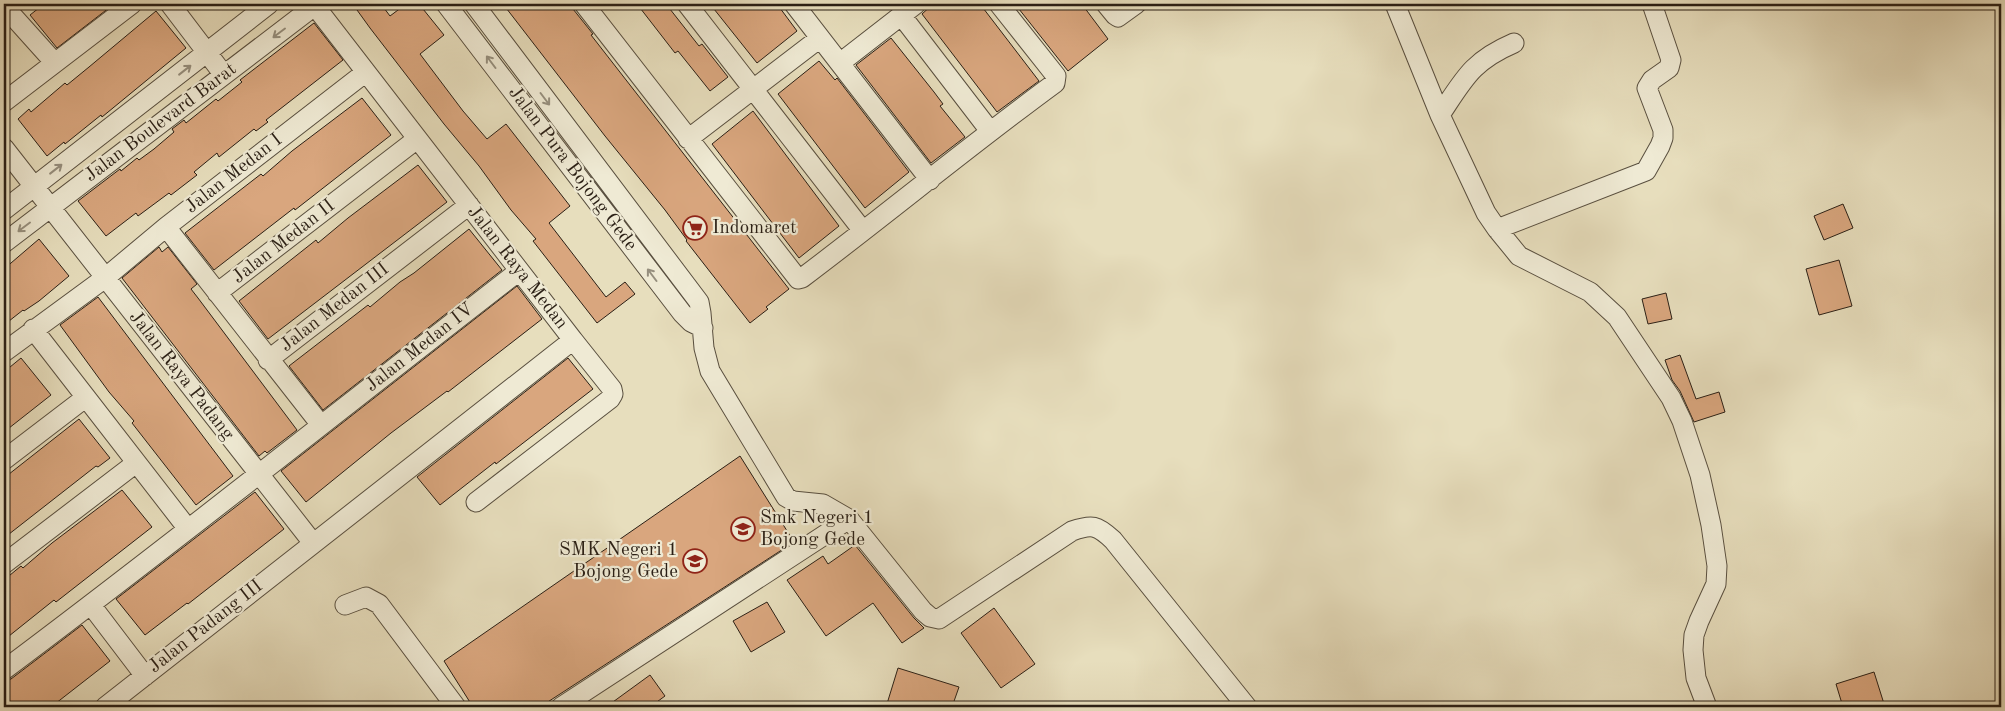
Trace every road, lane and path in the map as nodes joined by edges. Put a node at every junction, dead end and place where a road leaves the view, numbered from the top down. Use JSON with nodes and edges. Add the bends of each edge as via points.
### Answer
{"nodes":[{"id":1,"x":132,"y":4,"type":"edge"},
{"id":2,"x":170,"y":4,"type":"edge"},
{"id":3,"x":270,"y":4,"type":"edge"},
{"id":4,"x":446,"y":4,"type":"edge"},
{"id":5,"x":474,"y":4,"type":"edge"},
{"id":6,"x":584,"y":4,"type":"edge"},
{"id":7,"x":687,"y":4,"type":"edge"},
{"id":8,"x":794,"y":4,"type":"edge"},
{"id":9,"x":999,"y":4,"type":"edge"},
{"id":10,"x":1106,"y":4,"type":"edge"},
{"id":11,"x":1136,"y":4,"type":"edge"},
{"id":12,"x":1395,"y":4,"type":"edge"},
{"id":13,"x":1652,"y":4,"type":"edge"},
{"id":14,"x":316,"y":5,"type":"edge"},
{"id":15,"x":13,"y":7,"type":"edge"},
{"id":16,"x":909,"y":9,"type":"edge"},
{"id":17,"x":820,"y":38,"type":"junction"},
{"id":18,"x":1514,"y":43,"type":"dead end"},
{"id":19,"x":207,"y":52,"type":"junction"},
{"id":20,"x":55,"y":63,"type":"junction"},
{"id":21,"x":840,"y":63,"type":"junction"},
{"id":22,"x":366,"y":72,"type":"junction"},
{"id":23,"x":224,"y":75,"type":"junction"},
{"id":24,"x":753,"y":89,"type":"junction"},
{"id":25,"x":4,"y":102,"type":"edge"},
{"id":26,"x":1440,"y":115,"type":"junction"},
{"id":27,"x":990,"y":131,"type":"junction"},
{"id":28,"x":417,"y":139,"type":"junction"},
{"id":29,"x":688,"y":139,"type":"junction"},
{"id":30,"x":4,"y":148,"type":"edge"},
{"id":31,"x":930,"y":180,"type":"junction"},
{"id":32,"x":34,"y":187,"type":"junction"},
{"id":33,"x":468,"y":205,"type":"junction"},
{"id":34,"x":50,"y":208,"type":"junction"},
{"id":35,"x":4,"y":210,"type":"edge"},
{"id":36,"x":166,"y":227,"type":"junction"},
{"id":37,"x":1497,"y":229,"type":"junction"},
{"id":38,"x":863,"y":231,"type":"junction"},
{"id":39,"x":4,"y":243,"type":"edge"},
{"id":40,"x":519,"y":270,"type":"junction"},
{"id":41,"x":104,"y":278,"type":"junction"},
{"id":42,"x":217,"y":293,"type":"junction"},
{"id":43,"x":703,"y":328,"type":"junction"},
{"id":44,"x":33,"y":329,"type":"junction"},
{"id":45,"x":572,"y":340,"type":"junction"},
{"id":46,"x":4,"y":352,"type":"edge"},
{"id":47,"x":268,"y":360,"type":"junction"},
{"id":48,"x":85,"y":398,"type":"junction"},
{"id":49,"x":321,"y":425,"type":"junction"},
{"id":50,"x":4,"y":460,"type":"edge"},
{"id":51,"x":136,"y":463,"type":"junction"},
{"id":52,"x":259,"y":475,"type":"junction"},
{"id":53,"x":476,"y":502,"type":"dead end"},
{"id":54,"x":849,"y":519,"type":"junction"},
{"id":55,"x":188,"y":529,"type":"junction"},
{"id":56,"x":313,"y":543,"type":"junction"},
{"id":57,"x":4,"y":564,"type":"edge"},
{"id":58,"x":91,"y":605,"type":"junction"},
{"id":59,"x":345,"y":605,"type":"dead end"},
{"id":60,"x":4,"y":670,"type":"edge"},
{"id":61,"x":145,"y":676,"type":"junction"},
{"id":62,"x":104,"y":707,"type":"edge"},
{"id":63,"x":456,"y":707,"type":"edge"},
{"id":64,"x":561,"y":707,"type":"edge"},
{"id":65,"x":1247,"y":707,"type":"edge"},
{"id":66,"x":1707,"y":707,"type":"edge"}],
"edges":[{"from":1,"to":20,"type":"street"},
{"from":2,"to":19,"type":"street"},
{"from":3,"to":19,"type":"street","name":"Jalan Boulevard Barat"},
{"from":43,"to":4,"type":"street","name":"Jalan Pura Bojong Gede","one_way":true,"via":[[682,313]]},
{"from":5,"to":43,"type":"street","one_way":true,"via":[[699,302]]},
{"from":6,"to":29,"type":"street"},
{"from":7,"to":24,"type":"street"},
{"from":8,"to":17,"type":"street"},
{"from":9,"to":27,"type":"street","via":[[1057,79]]},
{"from":10,"to":11,"type":"street","via":[[1118,16]]},
{"from":12,"to":26,"type":"street"},
{"from":13,"to":37,"type":"street","via":[[1670,60],[1668,68],[1647,88],[1663,138],[1646,171]]},
{"from":14,"to":22,"type":"street","name":"Jalan Raya Medan"},
{"from":14,"to":23,"type":"street","name":"Jalan Boulevard Barat","one_way":true},
{"from":15,"to":20,"type":"street"},
{"from":16,"to":21,"type":"street"},
{"from":16,"to":27,"type":"street"},
{"from":17,"to":21,"type":"street"},
{"from":17,"to":24,"type":"street"},
{"from":18,"to":26,"type":"street","via":[[1485,57],[1474,67]]},
{"from":19,"to":23,"type":"street"},
{"from":32,"to":19,"type":"street","name":"Jalan Boulevard Barat","one_way":true},
{"from":20,"to":25,"type":"street"},
{"from":21,"to":31,"type":"street"},
{"from":22,"to":28,"type":"street","name":"Jalan Raya Medan"},
{"from":22,"to":36,"type":"street","name":"Jalan Medan I"},
{"from":23,"to":34,"type":"street","name":"Jalan Boulevard Barat"},
{"from":24,"to":29,"type":"street"},
{"from":24,"to":38,"type":"street"},
{"from":26,"to":37,"type":"street","via":[[1486,213]]},
{"from":27,"to":31,"type":"street"},
{"from":28,"to":33,"type":"street","name":"Jalan Raya Medan"},
{"from":28,"to":42,"type":"street","name":"Jalan Medan II"},
{"from":29,"to":38,"type":"street","via":[[798,279]]},
{"from":30,"to":32,"type":"street","name":"Jalan Raya Padang"},
{"from":31,"to":38,"type":"street"},
{"from":32,"to":34,"type":"street","name":"Jalan Raya Padang"},
{"from":32,"to":35,"type":"street","name":"Jalan Boulevard Barat"},
{"from":33,"to":40,"type":"street","name":"Jalan Raya Medan"},
{"from":33,"to":47,"type":"street","name":"Jalan Medan III"},
{"from":34,"to":39,"type":"street","name":"Jalan Boulevard Barat","one_way":true},
{"from":34,"to":41,"type":"street","name":"Jalan Raya Padang"},
{"from":36,"to":41,"type":"street","name":"Jalan Medan I"},
{"from":36,"to":42,"type":"street","name":"Jalan Medan II"},
{"from":37,"to":66,"type":"street","via":[[1519,256],[1590,292],[1617,317],[1682,422],[1700,475],[1717,566],[1716,584],[1694,635],[1696,678]]},
{"from":40,"to":45,"type":"street","name":"Jalan Raya Medan"},
{"from":40,"to":49,"type":"street","name":"Jalan Medan IV"},
{"from":41,"to":44,"type":"street","name":"Jalan Medan I"},
{"from":41,"to":52,"type":"street","name":"Jalan Raya Padang"},
{"from":42,"to":47,"type":"street","name":"Jalan Medan III"},
{"from":43,"to":54,"type":"street","via":[[710,371],[786,497],[793,501],[822,504]]},
{"from":44,"to":46,"type":"street","name":"Jalan Medan I"},
{"from":44,"to":48,"type":"street"},
{"from":45,"to":53,"type":"street","via":[[613,394]]},
{"from":45,"to":56,"type":"street","name":"Jalan Raya Medan"},
{"from":47,"to":49,"type":"street"},
{"from":48,"to":50,"type":"street"},
{"from":48,"to":51,"type":"street"},
{"from":49,"to":52,"type":"street","name":"Jalan Medan IV"},
{"from":51,"to":55,"type":"street"},
{"from":51,"to":57,"type":"street"},
{"from":52,"to":55,"type":"street"},
{"from":52,"to":56,"type":"street","name":"Jalan Raya Padang"},
{"from":54,"to":64,"type":"street"},
{"from":54,"to":65,"type":"street","via":[[923,611],[930,618],[939,619],[1072,531],[1087,526],[1101,529]]},
{"from":55,"to":58,"type":"street"},
{"from":56,"to":61,"type":"street","name":"Jalan Padang III"},
{"from":58,"to":60,"type":"street"},
{"from":58,"to":61,"type":"street","name":"Jalan Padang III"},
{"from":59,"to":63,"type":"street","via":[[366,597],[378,604]]},
{"from":61,"to":62,"type":"street"}]}
